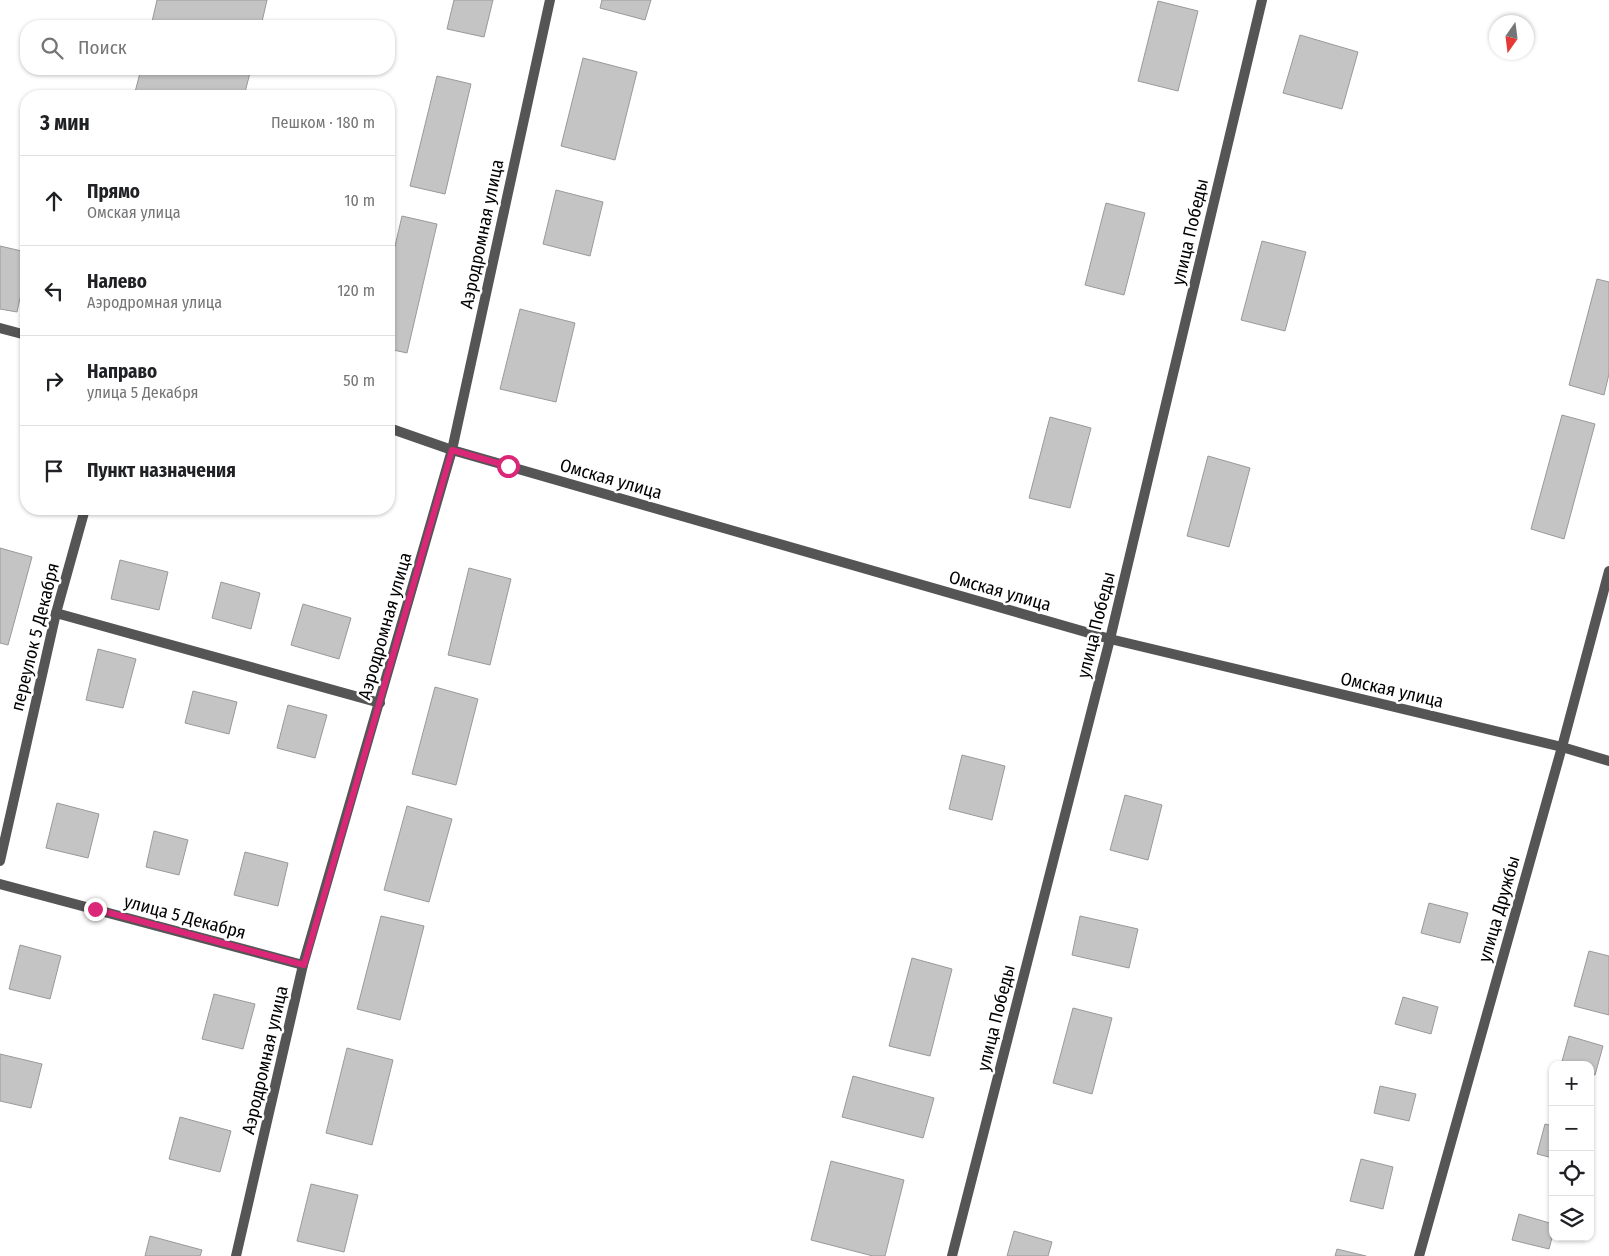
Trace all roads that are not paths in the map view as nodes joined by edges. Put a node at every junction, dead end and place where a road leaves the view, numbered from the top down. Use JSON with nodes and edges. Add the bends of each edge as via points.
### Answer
{"nodes":[{"id":1,"x":550,"y":0,"type":"edge"},
{"id":2,"x":1262,"y":0,"type":"edge"},
{"id":3,"x":0,"y":328,"type":"edge"},
{"id":4,"x":20,"y":333,"type":"edge"},
{"id":5,"x":395,"y":430,"type":"edge"},
{"id":6,"x":452,"y":450,"type":"junction"},
{"id":7,"x":83,"y":515,"type":"edge"},
{"id":8,"x":1609,"y":571,"type":"edge"},
{"id":9,"x":56,"y":614,"type":"junction"},
{"id":10,"x":1110,"y":639,"type":"junction"},
{"id":11,"x":380,"y":703,"type":"junction"},
{"id":12,"x":1562,"y":747,"type":"junction"},
{"id":13,"x":1609,"y":761,"type":"edge"},
{"id":14,"x":0,"y":861,"type":"edge"},
{"id":15,"x":0,"y":884,"type":"edge"},
{"id":16,"x":304,"y":965,"type":"junction"},
{"id":17,"x":236,"y":1256,"type":"edge"},
{"id":18,"x":952,"y":1256,"type":"edge"},
{"id":19,"x":1419,"y":1256,"type":"edge"}],
"edges":[{"from":1,"to":6,"type":"street","name":"Аэродромная улица"},
{"from":2,"to":10,"type":"street","name":"улица Победы"},
{"from":3,"to":4,"type":"street"},
{"from":5,"to":6,"type":"street","name":"Омская улица"},
{"from":6,"to":10,"type":"street","name":"Омская улица"},
{"from":6,"to":11,"type":"street","name":"Аэродромная улица"},
{"from":7,"to":9,"type":"street","name":"переулок 5 Декабря"},
{"from":8,"to":12,"type":"street","name":"улица Дружбы"},
{"from":9,"to":11,"type":"street"},
{"from":9,"to":14,"type":"street","name":"переулок 5 Декабря"},
{"from":10,"to":12,"type":"street","name":"Омская улица"},
{"from":10,"to":18,"type":"street","name":"улица Победы"},
{"from":11,"to":16,"type":"street","name":"Аэродромная улица"},
{"from":12,"to":13,"type":"street","name":"Омская улица"},
{"from":12,"to":19,"type":"street","name":"улица Дружбы"},
{"from":15,"to":16,"type":"street","name":"улица 5 Декабря"},
{"from":16,"to":17,"type":"street","name":"Аэродромная улица"}]}
